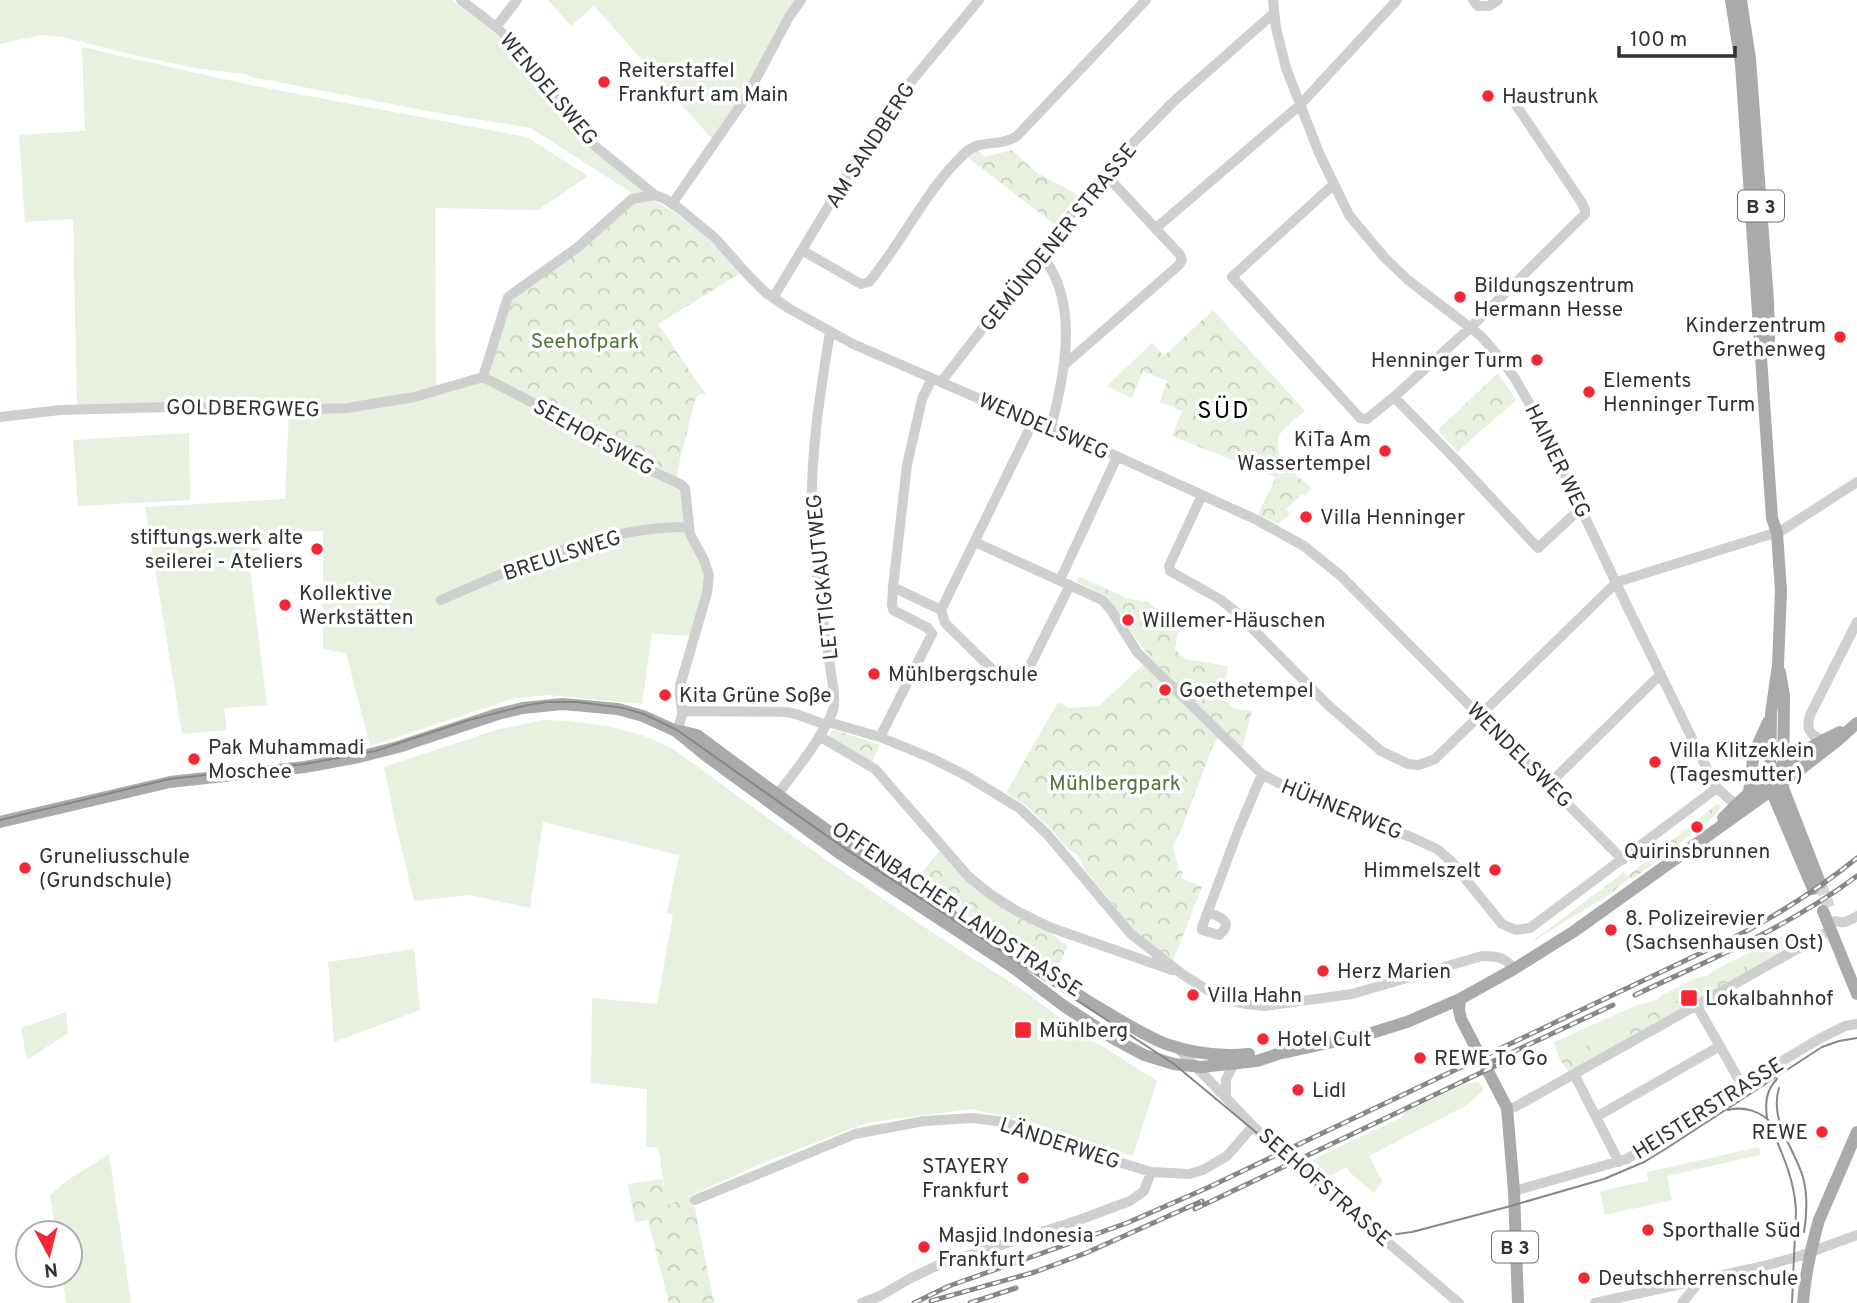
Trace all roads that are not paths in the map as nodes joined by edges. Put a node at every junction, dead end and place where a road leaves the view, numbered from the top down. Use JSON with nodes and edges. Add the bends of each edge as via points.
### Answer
{"nodes":[{"id":1,"x":461,"y":0,"type":"edge"},
{"id":2,"x":517,"y":0,"type":"edge"},
{"id":3,"x":801,"y":0,"type":"edge"},
{"id":4,"x":979,"y":0,"type":"edge"},
{"id":5,"x":1146,"y":0,"type":"edge"},
{"id":6,"x":1273,"y":0,"type":"edge"},
{"id":7,"x":1397,"y":0,"type":"edge"},
{"id":8,"x":1473,"y":0,"type":"edge"},
{"id":9,"x":1498,"y":0,"type":"edge"},
{"id":10,"x":1731,"y":0,"type":"edge"},
{"id":11,"x":1741,"y":0,"type":"edge"},
{"id":12,"x":1273,"y":13,"type":"junction"},
{"id":13,"x":496,"y":27,"type":"junction"},
{"id":14,"x":1300,"y":105,"type":"junction"},
{"id":15,"x":1516,"y":105,"type":"dead end"},
{"id":16,"x":1105,"y":174,"type":"junction"},
{"id":17,"x":1334,"y":184,"type":"junction"},
{"id":18,"x":655,"y":195,"type":"junction"},
{"id":19,"x":672,"y":204,"type":"junction"},
{"id":20,"x":1156,"y":228,"type":"junction"},
{"id":21,"x":803,"y":251,"type":"junction"},
{"id":22,"x":1041,"y":255,"type":"junction"},
{"id":23,"x":772,"y":298,"type":"junction"},
{"id":24,"x":1471,"y":327,"type":"junction"},
{"id":25,"x":830,"y":332,"type":"junction"},
{"id":26,"x":1064,"y":365,"type":"junction"},
{"id":27,"x":483,"y":377,"type":"junction"},
{"id":28,"x":937,"y":380,"type":"junction"},
{"id":29,"x":1394,"y":397,"type":"junction"},
{"id":30,"x":0,"y":416,"type":"edge"},
{"id":31,"x":1033,"y":422,"type":"junction"},
{"id":32,"x":1051,"y":427,"type":"junction"},
{"id":33,"x":1117,"y":457,"type":"junction"},
{"id":34,"x":1857,"y":482,"type":"edge"},
{"id":35,"x":1202,"y":495,"type":"junction"},
{"id":36,"x":1581,"y":508,"type":"junction"},
{"id":37,"x":688,"y":527,"type":"junction"},
{"id":38,"x":1777,"y":533,"type":"junction"},
{"id":39,"x":975,"y":542,"type":"junction"},
{"id":40,"x":1065,"y":582,"type":"junction"},
{"id":41,"x":1617,"y":582,"type":"junction"},
{"id":42,"x":893,"y":587,"type":"junction"},
{"id":43,"x":441,"y":600,"type":"dead end"},
{"id":44,"x":941,"y":610,"type":"junction"},
{"id":45,"x":1857,"y":622,"type":"edge"},
{"id":46,"x":1778,"y":665,"type":"junction"},
{"id":47,"x":1661,"y":674,"type":"junction"},
{"id":48,"x":683,"y":711,"type":"junction"},
{"id":49,"x":1771,"y":713,"type":"junction"},
{"id":50,"x":1479,"y":716,"type":"junction"},
{"id":51,"x":827,"y":723,"type":"junction"},
{"id":52,"x":1854,"y":725,"type":"edge"},
{"id":53,"x":676,"y":731,"type":"junction"},
{"id":54,"x":819,"y":736,"type":"junction"},
{"id":55,"x":880,"y":737,"type":"junction"},
{"id":56,"x":1784,"y":738,"type":"junction"},
{"id":57,"x":1819,"y":743,"type":"junction"},
{"id":58,"x":1782,"y":768,"type":"junction"},
{"id":59,"x":1262,"y":774,"type":"junction"},
{"id":60,"x":1769,"y":776,"type":"junction"},
{"id":61,"x":1549,"y":784,"type":"junction"},
{"id":62,"x":1776,"y":786,"type":"junction"},
{"id":63,"x":1717,"y":788,"type":"junction"},
{"id":64,"x":1748,"y":795,"type":"junction"},
{"id":65,"x":774,"y":799,"type":"junction"},
{"id":66,"x":1736,"y":805,"type":"junction"},
{"id":67,"x":0,"y":822,"type":"edge"},
{"id":68,"x":1695,"y":845,"type":"junction"},
{"id":69,"x":1623,"y":860,"type":"junction"},
{"id":70,"x":1817,"y":886,"type":"tunnel mouth"},
{"id":71,"x":1826,"y":909,"type":"tunnel mouth"},
{"id":72,"x":1208,"y":912,"type":"dead end"},
{"id":73,"x":1857,"y":916,"type":"edge"},
{"id":74,"x":1833,"y":926,"type":"junction"},
{"id":75,"x":1514,"y":969,"type":"junction"},
{"id":76,"x":1857,"y":973,"type":"edge"},
{"id":77,"x":1182,"y":974,"type":"junction"},
{"id":78,"x":1057,"y":982,"type":"junction"},
{"id":79,"x":1049,"y":994,"type":"junction"},
{"id":80,"x":1857,"y":994,"type":"edge"},
{"id":81,"x":1460,"y":999,"type":"junction"},
{"id":82,"x":1697,"y":1006,"type":"junction"},
{"id":83,"x":1437,"y":1009,"type":"junction"},
{"id":84,"x":1461,"y":1019,"type":"junction"},
{"id":85,"x":1857,"y":1024,"type":"edge"},
{"id":86,"x":1720,"y":1046,"type":"junction"},
{"id":87,"x":1176,"y":1047,"type":"junction"},
{"id":88,"x":1278,"y":1054,"type":"junction"},
{"id":89,"x":1234,"y":1064,"type":"junction"},
{"id":90,"x":1196,"y":1067,"type":"junction"},
{"id":91,"x":1574,"y":1074,"type":"junction"},
{"id":92,"x":1742,"y":1085,"type":"junction"},
{"id":93,"x":1226,"y":1097,"type":"junction"},
{"id":94,"x":1507,"y":1108,"type":"junction"},
{"id":95,"x":1596,"y":1117,"type":"junction"},
{"id":96,"x":1253,"y":1126,"type":"junction"},
{"id":97,"x":1857,"y":1132,"type":"edge"},
{"id":98,"x":1619,"y":1162,"type":"junction"},
{"id":99,"x":1151,"y":1172,"type":"junction"},
{"id":100,"x":1514,"y":1191,"type":"junction"},
{"id":101,"x":695,"y":1200,"type":"dead end"},
{"id":102,"x":1857,"y":1235,"type":"edge"},
{"id":103,"x":1810,"y":1252,"type":"junction"},
{"id":104,"x":1700,"y":1280,"type":"junction"},
{"id":105,"x":862,"y":1303,"type":"edge"},
{"id":106,"x":1459,"y":1303,"type":"edge"},
{"id":107,"x":1518,"y":1303,"type":"edge"},
{"id":108,"x":1595,"y":1303,"type":"edge"},
{"id":109,"x":1682,"y":1303,"type":"edge"},
{"id":110,"x":1803,"y":1303,"type":"edge"}],
"edges":[{"from":1,"to":13,"type":"street","name":"WENDELSWEG"},
{"from":2,"to":13,"type":"street"},
{"from":3,"to":19,"type":"street","via":[[745,99]]},
{"from":4,"to":21,"type":"street","name":"AM SANDBERG","via":[[878,124]]},
{"from":5,"to":21,"type":"street","via":[[1017,136],[966,152],[922,205],[869,282],[857,282]]},
{"from":6,"to":12,"type":"street","name":"HAINER WEG"},
{"from":7,"to":14,"type":"street"},
{"from":8,"to":9,"type":"street","via":[[1485,7]]},
{"from":10,"to":38,"type":"main road","number":"B 3","via":[[1741,64],[1772,519]]},
{"from":11,"to":38,"type":"main road","number":"B 3","via":[[1751,59],[1768,301]]},
{"from":12,"to":14,"type":"street","name":"HAINER WEG"},
{"from":12,"to":16,"type":"street","name":"GEMÜNDENER STRASSE","via":[[1173,102]]},
{"from":13,"to":18,"type":"street","name":"WENDELSWEG","via":[[521,51],[589,141]]},
{"from":14,"to":17,"type":"street","name":"HAINER WEG"},
{"from":14,"to":20,"type":"street"},
{"from":15,"to":24,"type":"street","via":[[1586,212]]},
{"from":16,"to":20,"type":"street"},
{"from":16,"to":22,"type":"street","name":"GEMÜNDENER STRASSE"},
{"from":17,"to":24,"type":"street","name":"HAINER WEG","via":[[1349,215],[1384,257],[1425,295]]},
{"from":17,"to":29,"type":"street","via":[[1233,277],[1360,418],[1370,418]]},
{"from":18,"to":19,"type":"street","name":"WENDELSWEG"},
{"from":18,"to":27,"type":"street","via":[[632,198],[578,247],[508,297]]},
{"from":19,"to":23,"type":"street","name":"WENDELSWEG","via":[[715,238]]},
{"from":20,"to":26,"type":"street","via":[[1180,255],[1179,265]]},
{"from":21,"to":23,"type":"street","name":"AM SANDBERG"},
{"from":22,"to":26,"type":"street","via":[[1059,286],[1066,334]]},
{"from":22,"to":28,"type":"street","name":"GEMÜNDENER STRASSE"},
{"from":23,"to":25,"type":"street","name":"WENDELSWEG"},
{"from":24,"to":29,"type":"street"},
{"from":24,"to":36,"type":"street","name":"HAINER WEG","via":[[1500,358],[1527,398]]},
{"from":25,"to":28,"type":"street","name":"WENDELSWEG"},
{"from":25,"to":51,"type":"street","name":"LETTIGKAUTWEG","via":[[814,433],[812,493],[834,693]]},
{"from":26,"to":32,"type":"street"},
{"from":27,"to":30,"type":"street","name":"GOLDBERGWEG","via":[[414,397],[347,408],[132,407]]},
{"from":27,"to":37,"type":"street","name":"SEEHOFSWEG","via":[[680,484],[685,488]]},
{"from":28,"to":31,"type":"street","name":"WENDELSWEG"},
{"from":28,"to":42,"type":"street","name":"GEMÜNDENER STRASSE","via":[[922,399],[907,465]]},
{"from":29,"to":36,"type":"street","via":[[1538,548]]},
{"from":31,"to":32,"type":"street","name":"WENDELSWEG"},
{"from":31,"to":39,"type":"street"},
{"from":32,"to":33,"type":"street","name":"WENDELSWEG"},
{"from":33,"to":35,"type":"street","name":"WENDELSWEG"},
{"from":33,"to":40,"type":"street"},
{"from":34,"to":38,"type":"street"},
{"from":35,"to":50,"type":"street","name":"WENDELSWEG","via":[[1271,526],[1320,557]]},
{"from":35,"to":50,"type":"street","via":[[1170,571],[1236,612],[1381,751],[1408,764],[1427,763]]},
{"from":36,"to":41,"type":"street","name":"HAINER WEG"},
{"from":37,"to":43,"type":"street","name":"BREULSWEG","via":[[663,527],[592,542],[509,570]]},
{"from":37,"to":48,"type":"street","via":[[709,575],[680,686]]},
{"from":38,"to":41,"type":"street"},
{"from":38,"to":46,"type":"main road","number":"B 3","via":[[1781,591]]},
{"from":39,"to":40,"type":"street","name":"HÜHNERWEG"},
{"from":39,"to":44,"type":"street"},
{"from":40,"to":44,"type":"street","via":[[1028,670],[1018,677],[997,674],[945,623]]},
{"from":40,"to":59,"type":"street","name":"HÜHNERWEG","via":[[1106,603],[1137,652]]},
{"from":41,"to":47,"type":"street","name":"HAINER WEG"},
{"from":41,"to":50,"type":"street"},
{"from":42,"to":44,"type":"street"},
{"from":42,"to":55,"type":"street","via":[[891,608],[928,628],[931,636]]},
{"from":45,"to":57,"type":"street","via":[[1810,715],[1807,726]]},
{"from":46,"to":49,"type":"main road","number":"B 3"},
{"from":46,"to":56,"type":"main road","number":"B 3"},
{"from":47,"to":61,"type":"street"},
{"from":47,"to":63,"type":"street","name":"HAINER WEG"},
{"from":48,"to":51,"type":"street","via":[[787,712]]},
{"from":48,"to":53,"type":"street"},
{"from":49,"to":60,"type":"main road","number":"B 3"},
{"from":49,"to":64,"type":"main road","via":[[1756,747]]},
{"from":50,"to":61,"type":"street","name":"WENDELSWEG"},
{"from":51,"to":54,"type":"street","name":"LETTIGKAUTWEG"},
{"from":51,"to":55,"type":"street"},
{"from":52,"to":57,"type":"main road","name":"OFFENBACHER LANDSTRASSE"},
{"from":52,"to":62,"type":"main road","name":"OFFENBACHER LANDSTRASSE"},
{"from":53,"to":65,"type":"main road","name":"OFFENBACHER LANDSTRASSE"},
{"from":53,"to":67,"type":"main road","name":"OFFENBACHER LANDSTRASSE","via":[[618,709],[542,705],[359,757],[170,782]]},
{"from":54,"to":65,"type":"street","name":"LETTIGKAUTWEG"},
{"from":54,"to":77,"type":"street","via":[[875,768],[969,877],[990,894],[1049,927]]},
{"from":55,"to":77,"type":"street","via":[[965,775],[1019,808],[1131,934]]},
{"from":56,"to":57,"type":"main road","via":[[1797,748]]},
{"from":56,"to":58,"type":"main road","number":"B 3"},
{"from":57,"to":58,"type":"main road","name":"OFFENBACHER LANDSTRASSE"},
{"from":58,"to":60,"type":"main road","name":"OFFENBACHER LANDSTRASSE"},
{"from":58,"to":62,"type":"main road","number":"B 3"},
{"from":59,"to":69,"type":"street","name":"HÜHNERWEG","via":[[1297,793],[1437,849],[1498,920],[1516,930],[1530,928]]},
{"from":59,"to":72,"type":"street"},
{"from":60,"to":62,"type":"main road"},
{"from":60,"to":64,"type":"main road","name":"OFFENBACHER LANDSTRASSE"},
{"from":61,"to":69,"type":"street","name":"WENDELSWEG"},
{"from":62,"to":68,"type":"main road","name":"OFFENBACHER LANDSTRASSE"},
{"from":62,"to":70,"type":"main road","number":"B 3","via":[[1789,805]]},
{"from":63,"to":66,"type":"street","name":"HAINER WEG"},
{"from":63,"to":69,"type":"street","name":"HÜHNERWEG"},
{"from":64,"to":66,"type":"main road","name":"OFFENBACHER LANDSTRASSE"},
{"from":65,"to":78,"type":"main road","name":"OFFENBACHER LANDSTRASSE"},
{"from":65,"to":79,"type":"main road","name":"OFFENBACHER LANDSTRASSE","via":[[839,853]]},
{"from":66,"to":68,"type":"main road","name":"OFFENBACHER LANDSTRASSE"},
{"from":68,"to":75,"type":"main road","name":"OFFENBACHER LANDSTRASSE"},
{"from":71,"to":74,"type":"main road"},
{"from":73,"to":74,"type":"street"},
{"from":74,"to":76,"type":"main road"},
{"from":74,"to":80,"type":"main road"},
{"from":74,"to":82,"type":"street"},
{"from":75,"to":77,"type":"street","via":[[1508,961],[1482,956],[1352,994],[1265,1006],[1220,998]]},
{"from":75,"to":81,"type":"main road","name":"OFFENBACHER LANDSTRASSE"},
{"from":78,"to":79,"type":"main road"},
{"from":78,"to":87,"type":"main road","name":"OFFENBACHER LANDSTRASSE"},
{"from":79,"to":90,"type":"main road","name":"OFFENBACHER LANDSTRASSE","via":[[1144,1055]]},
{"from":81,"to":83,"type":"main road","name":"OFFENBACHER LANDSTRASSE"},
{"from":81,"to":84,"type":"main road","number":"B 3"},
{"from":82,"to":86,"type":"street"},
{"from":82,"to":91,"type":"street"},
{"from":83,"to":84,"type":"main road"},
{"from":83,"to":88,"type":"main road","name":"OFFENBACHER LANDSTRASSE","via":[[1389,1028]]},
{"from":84,"to":94,"type":"main road","number":"B 3"},
{"from":85,"to":92,"type":"street","name":"HEISTERSTRASSE","via":[[1836,1030]]},
{"from":86,"to":92,"type":"street"},
{"from":86,"to":95,"type":"street"},
{"from":87,"to":88,"type":"main road","name":"OFFENBACHER LANDSTRASSE","via":[[1227,1055]]},
{"from":87,"to":90,"type":"street","name":"SEEHOFSTRASSE"},
{"from":88,"to":89,"type":"main road","name":"OFFENBACHER LANDSTRASSE"},
{"from":89,"to":90,"type":"main road","name":"OFFENBACHER LANDSTRASSE"},
{"from":89,"to":93,"type":"street"},
{"from":90,"to":93,"type":"street","name":"SEEHOFSTRASSE"},
{"from":91,"to":94,"type":"street"},
{"from":91,"to":95,"type":"street"},
{"from":92,"to":98,"type":"street","name":"HEISTERSTRASSE"},
{"from":93,"to":96,"type":"street","name":"SEEHOFSTRASSE"},
{"from":94,"to":100,"type":"main road","number":"B 3"},
{"from":95,"to":98,"type":"street"},
{"from":96,"to":99,"type":"street","name":"LÄNDERWEG","via":[[1227,1156],[1203,1170]]},
{"from":96,"to":106,"type":"street","name":"SEEHOFSTRASSE"},
{"from":97,"to":103,"type":"main road"},
{"from":98,"to":100,"type":"street","name":"HEISTERSTRASSE"},
{"from":99,"to":101,"type":"street","name":"LÄNDERWEG","via":[[1017,1126],[962,1118],[855,1134]]},
{"from":99,"to":105,"type":"street","via":[[1144,1191],[1130,1201],[929,1269]]},
{"from":100,"to":107,"type":"main road","number":"B 3"},
{"from":102,"to":103,"type":"street"},
{"from":103,"to":104,"type":"street"},
{"from":103,"to":110,"type":"main road"},
{"from":104,"to":108,"type":"street"},
{"from":104,"to":109,"type":"street"}]}
